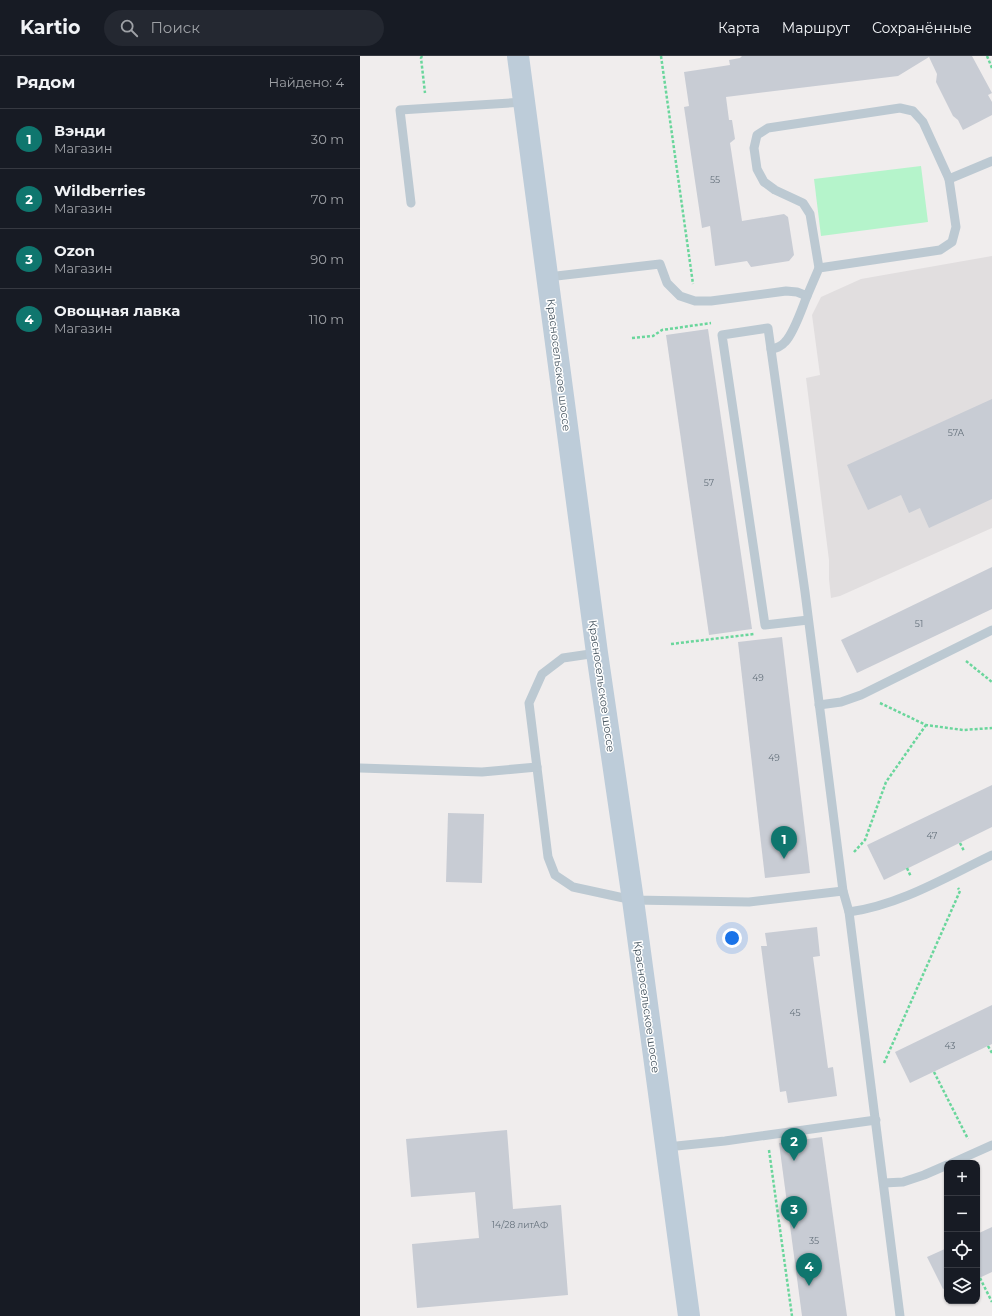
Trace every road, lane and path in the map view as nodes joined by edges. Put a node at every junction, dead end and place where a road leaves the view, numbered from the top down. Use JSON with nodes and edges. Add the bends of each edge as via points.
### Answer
{"nodes":[{"id":1,"x":422,"y":56,"type":"edge"},
{"id":2,"x":518,"y":56,"type":"edge"},
{"id":3,"x":661,"y":56,"type":"edge"},
{"id":4,"x":986,"y":56,"type":"edge"},
{"id":5,"x":992,"y":68,"type":"edge"},
{"id":6,"x":425,"y":98,"type":"dead end"},
{"id":7,"x":524,"y":102,"type":"junction"},
{"id":8,"x":992,"y":160,"type":"edge"},
{"id":9,"x":949,"y":179,"type":"junction"},
{"id":10,"x":411,"y":203,"type":"dead end"},
{"id":11,"x":819,"y":268,"type":"junction"},
{"id":12,"x":548,"y":277,"type":"junction"},
{"id":13,"x":807,"y":296,"type":"junction"},
{"id":14,"x":695,"y":300,"type":"junction"},
{"id":15,"x":722,"y":335,"type":"junction"},
{"id":16,"x":632,"y":338,"type":"dead end"},
{"id":17,"x":771,"y":349,"type":"junction"},
{"id":18,"x":808,"y":620,"type":"junction"},
{"id":19,"x":765,"y":625,"type":"junction"},
{"id":20,"x":992,"y":630,"type":"edge"},
{"id":21,"x":671,"y":644,"type":"dead end"},
{"id":22,"x":952,"y":649,"type":"junction"},
{"id":23,"x":597,"y":653,"type":"junction"},
{"id":24,"x":992,"y":682,"type":"edge"},
{"id":25,"x":861,"y":695,"type":"junction"},
{"id":26,"x":819,"y":705,"type":"junction"},
{"id":27,"x":926,"y":725,"type":"junction"},
{"id":28,"x":992,"y":728,"type":"edge"},
{"id":29,"x":537,"y":767,"type":"junction"},
{"id":30,"x":360,"y":768,"type":"edge"},
{"id":31,"x":992,"y":855,"type":"edge"},
{"id":32,"x":840,"y":868,"type":"junction"},
{"id":33,"x":842,"y":891,"type":"junction"},
{"id":34,"x":956,"y":899,"type":"dead end"},
{"id":35,"x":633,"y":900,"type":"junction"},
{"id":36,"x":850,"y":912,"type":"junction"},
{"id":37,"x":988,"y":1046,"type":"dead end"},
{"id":38,"x":992,"y":1053,"type":"edge"},
{"id":39,"x":883,"y":1066,"type":"dead end"},
{"id":40,"x":934,"y":1072,"type":"dead end"},
{"id":41,"x":876,"y":1120,"type":"junction"},
{"id":42,"x":767,"y":1135,"type":"junction"},
{"id":43,"x":992,"y":1145,"type":"edge"},
{"id":44,"x":666,"y":1148,"type":"junction"},
{"id":45,"x":975,"y":1153,"type":"junction"},
{"id":46,"x":959,"y":1160,"type":"edge"},
{"id":47,"x":944,"y":1166,"type":"edge"},
{"id":48,"x":884,"y":1184,"type":"junction"},
{"id":49,"x":980,"y":1278,"type":"dead end"},
{"id":50,"x":992,"y":1302,"type":"edge"},
{"id":51,"x":689,"y":1316,"type":"edge"},
{"id":52,"x":792,"y":1316,"type":"edge"},
{"id":53,"x":900,"y":1316,"type":"edge"}],
"edges":[{"from":1,"to":6,"type":"path","via":[[420,58]]},
{"from":2,"to":7,"type":"main road","name":"Красносельское шоссе"},
{"from":3,"to":14,"type":"path"},
{"from":4,"to":5,"type":"path"},
{"from":7,"to":10,"type":"lane","via":[[400,110]]},
{"from":7,"to":12,"type":"main road","name":"Красносельское шоссе"},
{"from":8,"to":9,"type":"lane"},
{"from":9,"to":11,"type":"lane","via":[[956,227],[952,242],[940,250]]},
{"from":9,"to":11,"type":"lane","via":[[923,122],[913,112],[900,108],[768,128],[757,134],[754,148],[757,169],[764,182],[803,203],[810,214]]},
{"from":11,"to":13,"type":"lane"},
{"from":12,"to":14,"type":"lane","via":[[660,264],[667,283],[680,296]]},
{"from":12,"to":23,"type":"main road","name":"Красносельское шоссе"},
{"from":13,"to":14,"type":"lane","via":[[786,291],[711,301]]},
{"from":13,"to":17,"type":"lane","via":[[790,335],[778,348]]},
{"from":15,"to":16,"type":"path","via":[[712,323],[662,330],[653,336]]},
{"from":15,"to":17,"type":"lane","via":[[768,328]]},
{"from":15,"to":19,"type":"lane"},
{"from":17,"to":18,"type":"lane"},
{"from":18,"to":19,"type":"lane"},
{"from":18,"to":26,"type":"lane"},
{"from":19,"to":21,"type":"path","via":[[756,634]]},
{"from":20,"to":22,"type":"lane"},
{"from":22,"to":24,"type":"path"},
{"from":22,"to":25,"type":"lane"},
{"from":23,"to":29,"type":"lane","via":[[563,658],[542,674],[529,703]]},
{"from":23,"to":35,"type":"main road","name":"Красносельское шоссе"},
{"from":25,"to":26,"type":"lane","via":[[841,702]]},
{"from":25,"to":27,"type":"path"},
{"from":26,"to":32,"type":"lane"},
{"from":27,"to":28,"type":"path","via":[[963,730]]},
{"from":27,"to":32,"type":"path","via":[[886,782],[865,840]]},
{"from":29,"to":30,"type":"lane","via":[[482,772]]},
{"from":29,"to":35,"type":"lane","via":[[548,857],[555,875],[574,887]]},
{"from":31,"to":36,"type":"lane","via":[[886,904]]},
{"from":32,"to":33,"type":"lane"},
{"from":33,"to":35,"type":"lane","via":[[749,902]]},
{"from":33,"to":36,"type":"lane"},
{"from":34,"to":39,"type":"path"},
{"from":35,"to":44,"type":"main road","name":"Красносельское шоссе"},
{"from":36,"to":41,"type":"lane"},
{"from":37,"to":38,"type":"path"},
{"from":40,"to":45,"type":"path"},
{"from":41,"to":42,"type":"lane"},
{"from":41,"to":48,"type":"lane"},
{"from":42,"to":44,"type":"lane"},
{"from":42,"to":52,"type":"path"},
{"from":43,"to":45,"type":"lane"},
{"from":44,"to":51,"type":"main road","name":"Красносельское шоссе"},
{"from":45,"to":46,"type":"lane"},
{"from":47,"to":48,"type":"lane","via":[[903,1182]]},
{"from":48,"to":53,"type":"lane"},
{"from":49,"to":50,"type":"path"}]}
